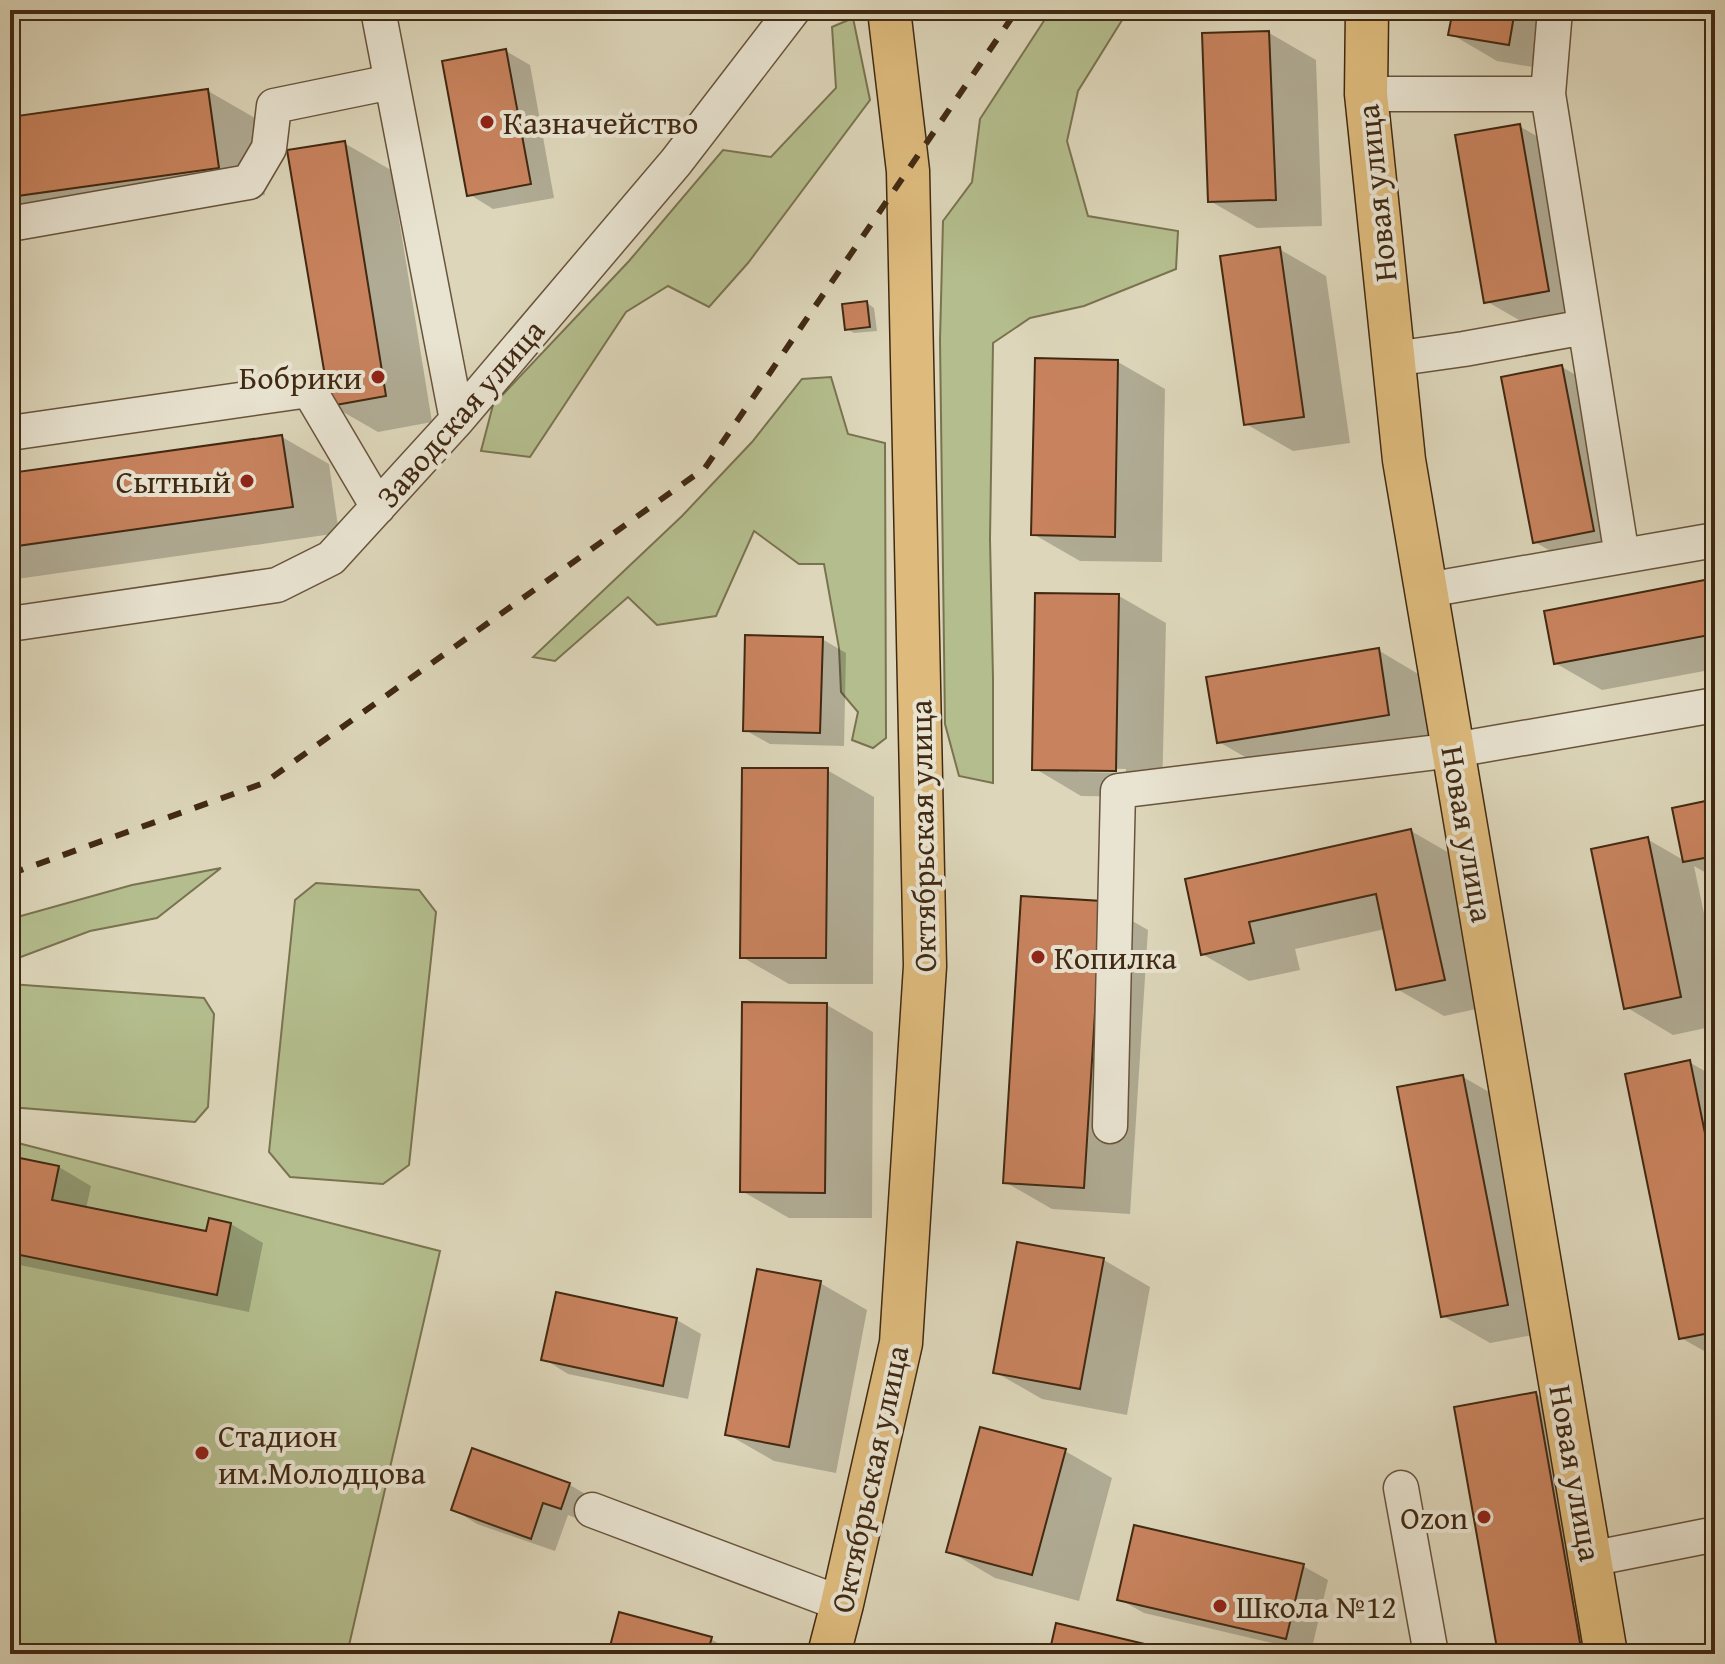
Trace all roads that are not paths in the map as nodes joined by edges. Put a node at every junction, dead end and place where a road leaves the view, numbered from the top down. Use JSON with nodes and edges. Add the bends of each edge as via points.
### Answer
{"nodes":[{"id":1,"x":378,"y":10,"type":"edge"},
{"id":2,"x":793,"y":10,"type":"edge"},
{"id":3,"x":889,"y":10,"type":"edge"},
{"id":4,"x":1367,"y":10,"type":"edge"},
{"id":5,"x":1555,"y":10,"type":"edge"},
{"id":6,"x":391,"y":82,"type":"junction"},
{"id":7,"x":1366,"y":94,"type":"junction"},
{"id":8,"x":1548,"y":94,"type":"junction"},
{"id":9,"x":10,"y":224,"type":"edge"},
{"id":10,"x":1585,"y":327,"type":"junction"},
{"id":11,"x":1393,"y":359,"type":"junction"},
{"id":12,"x":457,"y":420,"type":"junction"},
{"id":13,"x":10,"y":433,"type":"edge"},
{"id":14,"x":378,"y":507,"type":"junction"},
{"id":15,"x":1715,"y":540,"type":"edge"},
{"id":16,"x":1622,"y":556,"type":"junction"},
{"id":17,"x":1427,"y":590,"type":"junction"},
{"id":18,"x":10,"y":624,"type":"edge"},
{"id":19,"x":1715,"y":705,"type":"edge"},
{"id":20,"x":1454,"y":750,"type":"junction"},
{"id":21,"x":1110,"y":1126,"type":"dead end"},
{"id":22,"x":1401,"y":1488,"type":"dead end"},
{"id":23,"x":592,"y":1510,"type":"dead end"},
{"id":24,"x":1715,"y":1538,"type":"edge"},
{"id":25,"x":1590,"y":1559,"type":"junction"},
{"id":26,"x":842,"y":1604,"type":"junction"},
{"id":27,"x":829,"y":1654,"type":"edge"},
{"id":28,"x":1431,"y":1654,"type":"edge"},
{"id":29,"x":1606,"y":1654,"type":"edge"}],
"edges":[{"from":1,"to":6,"type":"street"},
{"from":2,"to":12,"type":"street","name":"Заводская улица","via":[[676,162]]},
{"from":3,"to":26,"type":"main road","name":"Октябрьская улица","via":[[908,171],[925,966],[901,1343]]},
{"from":4,"to":7,"type":"main road","name":"Новая улица"},
{"from":5,"to":8,"type":"street"},
{"from":6,"to":9,"type":"street","via":[[274,106],[269,148],[249,182]]},
{"from":6,"to":12,"type":"street"},
{"from":7,"to":8,"type":"street"},
{"from":7,"to":11,"type":"main road","name":"Новая улица"},
{"from":8,"to":10,"type":"street"},
{"from":10,"to":11,"type":"street"},
{"from":10,"to":16,"type":"street"},
{"from":11,"to":17,"type":"main road","name":"Новая улица"},
{"from":12,"to":14,"type":"street","name":"Заводская улица"},
{"from":13,"to":14,"type":"street","via":[[309,390]]},
{"from":14,"to":18,"type":"street","name":"Заводская улица","via":[[331,558],[277,585]]},
{"from":15,"to":16,"type":"street"},
{"from":16,"to":17,"type":"street"},
{"from":17,"to":20,"type":"main road","name":"Новая улица"},
{"from":19,"to":20,"type":"street"},
{"from":20,"to":21,"type":"street","via":[[1118,791]]},
{"from":20,"to":25,"type":"main road","name":"Новая улица"},
{"from":22,"to":28,"type":"street"},
{"from":23,"to":26,"type":"street"},
{"from":24,"to":25,"type":"street"},
{"from":25,"to":29,"type":"main road","name":"Новая улица"},
{"from":26,"to":27,"type":"main road","name":"Октябрьская улица"}]}
